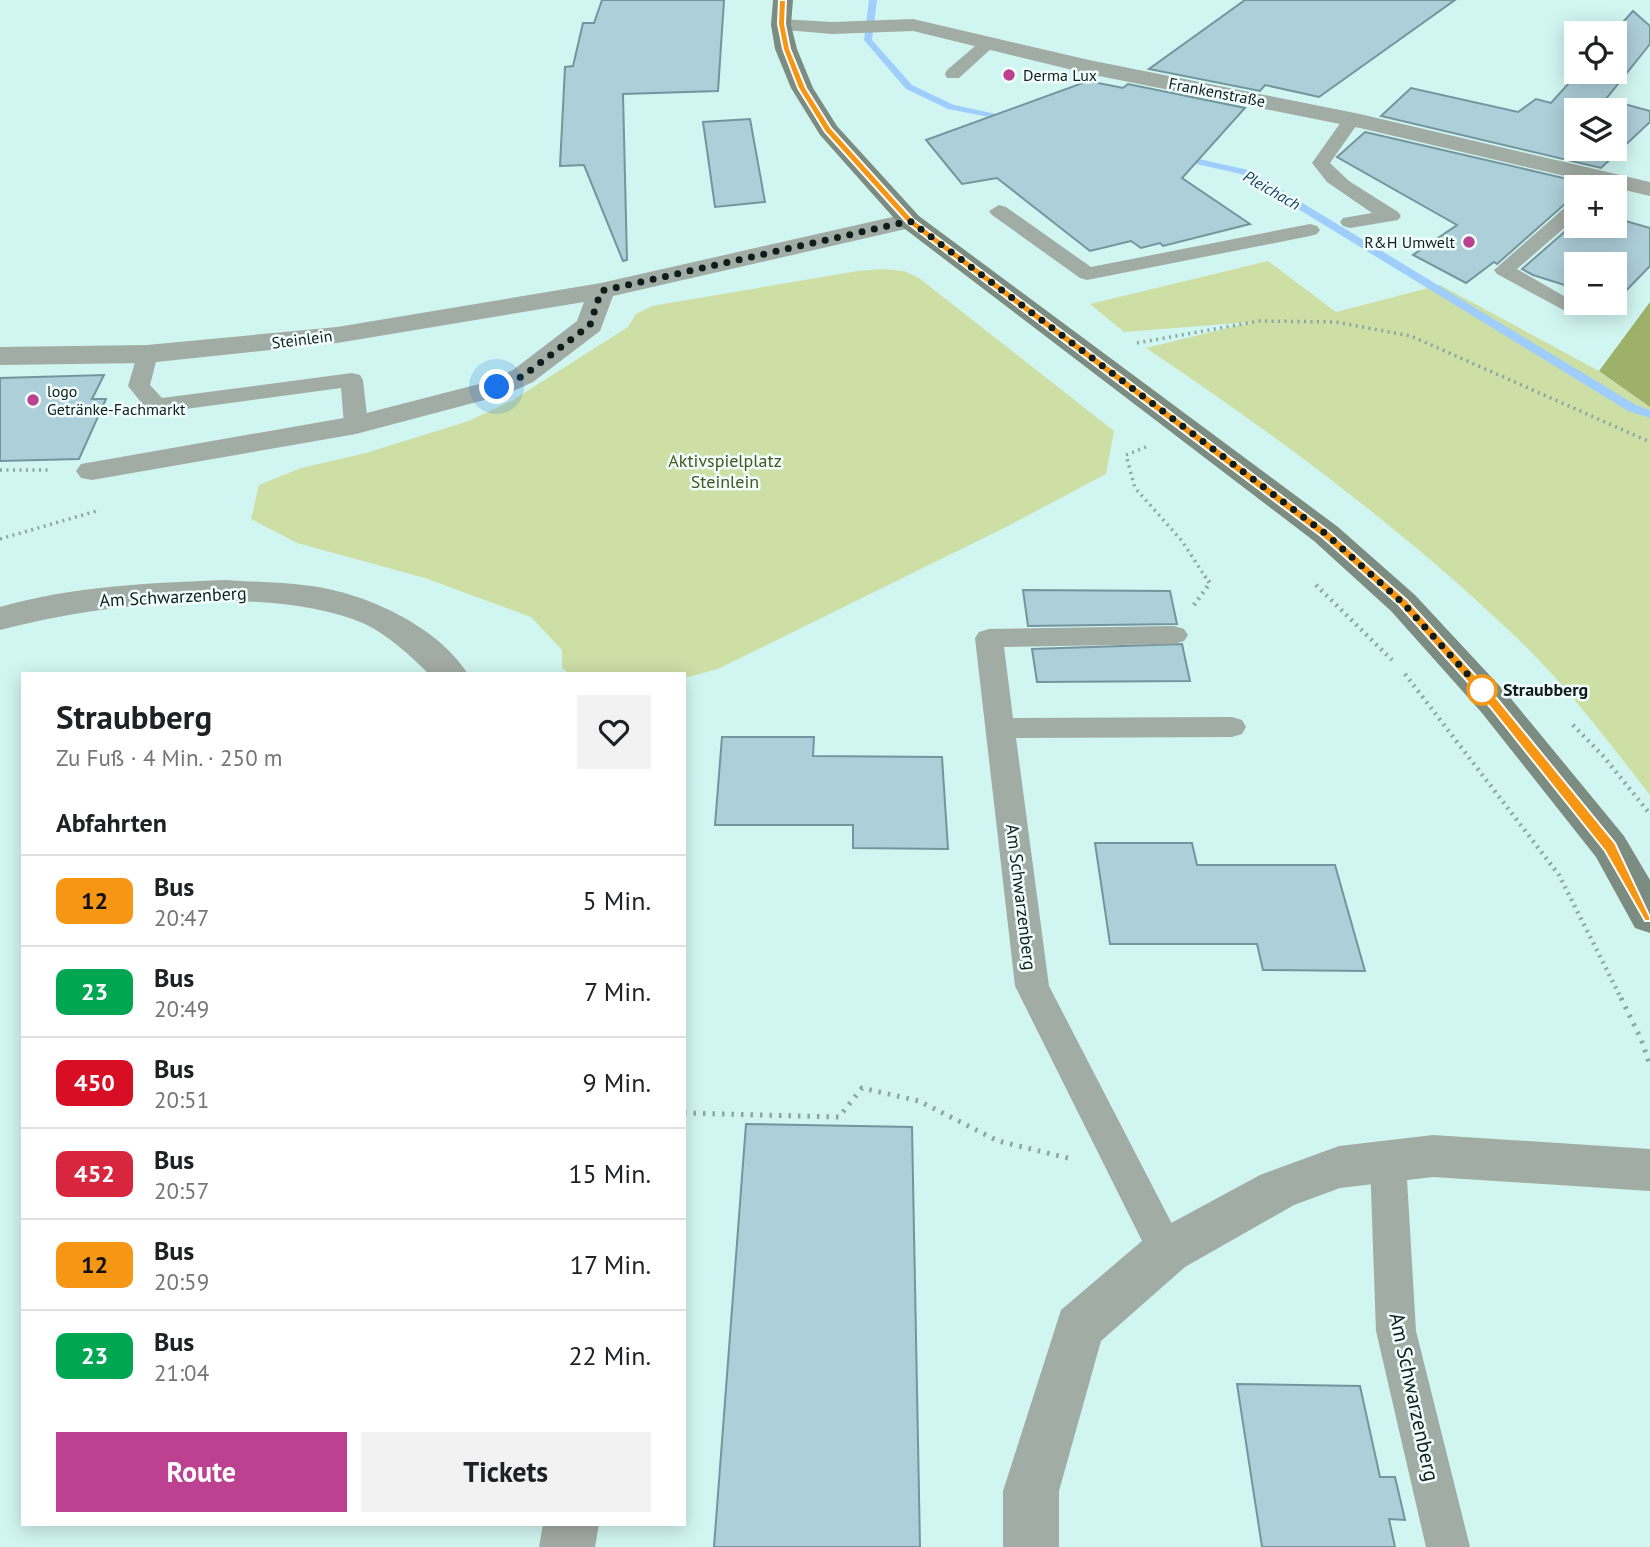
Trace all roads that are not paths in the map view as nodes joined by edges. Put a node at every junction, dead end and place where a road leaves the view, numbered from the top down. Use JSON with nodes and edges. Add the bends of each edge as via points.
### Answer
{"nodes":[{"id":1,"x":783,"y":0,"type":"edge"},
{"id":2,"x":781,"y":24,"type":"junction"},
{"id":3,"x":987,"y":44,"type":"junction"},
{"id":4,"x":953,"y":74,"type":"dead end"},
{"id":5,"x":1352,"y":119,"type":"junction"},
{"id":6,"x":1572,"y":175,"type":"edge"},
{"id":7,"x":1627,"y":186,"type":"edge"},
{"id":8,"x":1650,"y":189,"type":"edge"},
{"id":9,"x":999,"y":211,"type":"dead end"},
{"id":10,"x":1564,"y":218,"type":"edge"},
{"id":11,"x":910,"y":221,"type":"junction"},
{"id":12,"x":1350,"y":222,"type":"dead end"},
{"id":13,"x":1310,"y":230,"type":"dead end"},
{"id":14,"x":601,"y":291,"type":"junction"},
{"id":15,"x":1564,"y":304,"type":"edge"},
{"id":16,"x":147,"y":354,"type":"junction"},
{"id":17,"x":0,"y":356,"type":"edge"},
{"id":18,"x":356,"y":425,"type":"junction"},
{"id":19,"x":92,"y":471,"type":"dead end"},
{"id":20,"x":0,"y":619,"type":"edge"},
{"id":21,"x":1174,"y":635,"type":"road end"},
{"id":22,"x":448,"y":672,"type":"edge"},
{"id":23,"x":1232,"y":727,"type":"dead end"},
{"id":24,"x":1000,"y":728,"type":"junction"},
{"id":25,"x":1650,"y":917,"type":"edge"},
{"id":26,"x":1388,"y":1162,"type":"junction"},
{"id":27,"x":1650,"y":1170,"type":"edge"},
{"id":28,"x":1167,"y":1251,"type":"junction"},
{"id":29,"x":571,"y":1526,"type":"edge"},
{"id":30,"x":567,"y":1547,"type":"edge"},
{"id":31,"x":1031,"y":1547,"type":"edge"},
{"id":32,"x":1448,"y":1547,"type":"edge"}],
"edges":[{"from":1,"to":2,"type":"main road"},
{"from":2,"to":3,"type":"street","name":"Frankenstraße","via":[[877,28],[916,19]]},
{"from":2,"to":11,"type":"main road","via":[[802,88],[820,119]]},
{"from":3,"to":4,"type":"lane"},
{"from":3,"to":5,"type":"street","name":"Frankenstraße"},
{"from":5,"to":6,"type":"street","name":"Frankenstraße"},
{"from":5,"to":12,"type":"lane","via":[[1321,163],[1335,179],[1391,216]]},
{"from":7,"to":8,"type":"street","name":"Frankenstraße"},
{"from":9,"to":13,"type":"lane","via":[[1087,274]]},
{"from":10,"to":15,"type":"lane","via":[[1504,270]]},
{"from":11,"to":14,"type":"street","name":"Steinlein"},
{"from":11,"to":25,"type":"main road","via":[[1326,534],[1403,603],[1494,704],[1610,847]]},
{"from":14,"to":16,"type":"street","name":"Steinlein","via":[[337,335]]},
{"from":14,"to":18,"type":"street","via":[[590,325],[523,376]]},
{"from":16,"to":17,"type":"street","name":"Steinlein"},
{"from":16,"to":18,"type":"lane","via":[[139,386],[156,406],[352,380]]},
{"from":18,"to":19,"type":"street"},
{"from":20,"to":22,"type":"street","name":"Am Schwarzenberg","via":[[131,595],[225,591],[313,597],[379,617]]},
{"from":21,"to":24,"type":"lane","name":"Am Schwarzenberg","via":[[989,638]]},
{"from":23,"to":24,"type":"lane"},
{"from":24,"to":28,"type":"lane","name":"Am Schwarzenberg","via":[[1032,986]]},
{"from":26,"to":27,"type":"street","via":[[1433,1156]]},
{"from":26,"to":28,"type":"street","via":[[1339,1167],[1276,1190]]},
{"from":26,"to":32,"type":"lane","name":"Am Schwarzenberg","via":[[1396,1331]]},
{"from":28,"to":31,"type":"street","via":[[1079,1327],[1031,1491]]},
{"from":29,"to":30,"type":"street"}]}
